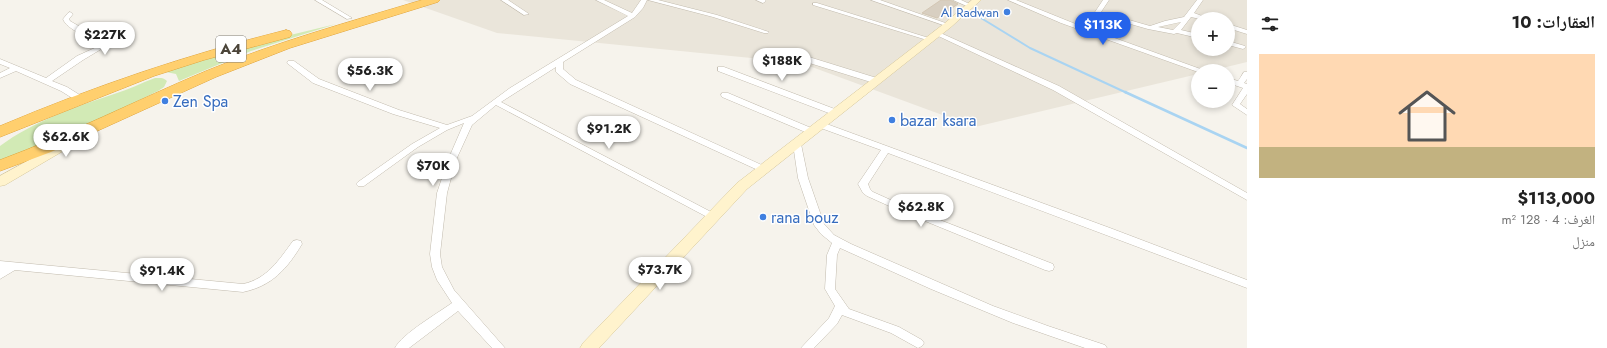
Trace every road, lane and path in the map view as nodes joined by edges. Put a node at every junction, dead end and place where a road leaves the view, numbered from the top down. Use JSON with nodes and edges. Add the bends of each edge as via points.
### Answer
{"nodes":[{"id":1,"x":318,"y":0,"type":"edge"},
{"id":2,"x":416,"y":0,"type":"edge"},
{"id":3,"x":434,"y":0,"type":"edge"},
{"id":4,"x":504,"y":0,"type":"edge"},
{"id":5,"x":599,"y":0,"type":"edge"},
{"id":6,"x":644,"y":0,"type":"edge"},
{"id":7,"x":651,"y":0,"type":"edge"},
{"id":8,"x":874,"y":0,"type":"edge"},
{"id":9,"x":893,"y":0,"type":"edge"},
{"id":10,"x":956,"y":0,"type":"edge"},
{"id":11,"x":1011,"y":0,"type":"edge"},
{"id":12,"x":1032,"y":0,"type":"edge"},
{"id":13,"x":1106,"y":0,"type":"edge"},
{"id":14,"x":1200,"y":0,"type":"edge"},
{"id":15,"x":884,"y":2,"type":"junction"},
{"id":16,"x":974,"y":3,"type":"edge"},
{"id":17,"x":815,"y":4,"type":"dead end"},
{"id":18,"x":1026,"y":6,"type":"junction"},
{"id":19,"x":1098,"y":13,"type":"junction"},
{"id":20,"x":70,"y":14,"type":"dead end"},
{"id":21,"x":526,"y":14,"type":"dead end"},
{"id":22,"x":633,"y":16,"type":"junction"},
{"id":23,"x":1187,"y":16,"type":"junction"},
{"id":24,"x":1191,"y":17,"type":"edge"},
{"id":25,"x":349,"y":18,"type":"junction"},
{"id":26,"x":948,"y":25,"type":"junction"},
{"id":27,"x":1079,"y":28,"type":"junction"},
{"id":28,"x":1150,"y":28,"type":"junction"},
{"id":29,"x":1235,"y":28,"type":"edge"},
{"id":30,"x":1177,"y":31,"type":"junction"},
{"id":31,"x":766,"y":32,"type":"dead end"},
{"id":32,"x":1247,"y":32,"type":"edge"},
{"id":33,"x":1191,"y":34,"type":"edge"},
{"id":34,"x":932,"y":36,"type":"junction"},
{"id":35,"x":1235,"y":45,"type":"edge"},
{"id":36,"x":1243,"y":47,"type":"dead end"},
{"id":37,"x":793,"y":55,"type":"dead end"},
{"id":38,"x":560,"y":60,"type":"junction"},
{"id":39,"x":0,"y":61,"type":"edge"},
{"id":40,"x":291,"y":63,"type":"dead end"},
{"id":41,"x":1191,"y":67,"type":"edge"},
{"id":42,"x":16,"y":68,"type":"junction"},
{"id":43,"x":721,"y":69,"type":"dead end"},
{"id":44,"x":1247,"y":74,"type":"edge"},
{"id":45,"x":0,"y":76,"type":"edge"},
{"id":46,"x":131,"y":80,"type":"junction"},
{"id":47,"x":877,"y":81,"type":"junction"},
{"id":48,"x":46,"y":82,"type":"junction"},
{"id":49,"x":1235,"y":83,"type":"edge"},
{"id":50,"x":1238,"y":84,"type":"junction"},
{"id":51,"x":1247,"y":88,"type":"edge"},
{"id":52,"x":725,"y":95,"type":"dead end"},
{"id":53,"x":156,"y":98,"type":"junction"},
{"id":54,"x":80,"y":99,"type":"junction"},
{"id":55,"x":496,"y":102,"type":"junction"},
{"id":56,"x":51,"y":111,"type":"junction"},
{"id":57,"x":837,"y":112,"type":"junction"},
{"id":58,"x":1247,"y":114,"type":"edge"},
{"id":59,"x":122,"y":115,"type":"junction"},
{"id":60,"x":474,"y":118,"type":"junction"},
{"id":61,"x":446,"y":127,"type":"junction"},
{"id":62,"x":817,"y":129,"type":"junction"},
{"id":63,"x":0,"y":132,"type":"edge"},
{"id":64,"x":0,"y":138,"type":"edge"},
{"id":65,"x":797,"y":144,"type":"junction"},
{"id":66,"x":886,"y":150,"type":"junction"},
{"id":67,"x":0,"y":166,"type":"edge"},
{"id":68,"x":764,"y":169,"type":"junction"},
{"id":69,"x":0,"y":182,"type":"edge"},
{"id":70,"x":361,"y":184,"type":"dead end"},
{"id":71,"x":1247,"y":197,"type":"edge"},
{"id":72,"x":712,"y":216,"type":"junction"},
{"id":73,"x":838,"y":242,"type":"junction"},
{"id":74,"x":296,"y":244,"type":"dead end"},
{"id":75,"x":0,"y":265,"type":"edge"},
{"id":76,"x":12,"y":266,"type":"junction"},
{"id":77,"x":1049,"y":267,"type":"dead end"},
{"id":78,"x":0,"y":275,"type":"edge"},
{"id":79,"x":1247,"y":284,"type":"edge"},
{"id":80,"x":459,"y":304,"type":"junction"},
{"id":81,"x":841,"y":306,"type":"junction"},
{"id":82,"x":918,"y":343,"type":"dead end"},
{"id":83,"x":401,"y":348,"type":"edge"},
{"id":84,"x":499,"y":348,"type":"edge"},
{"id":85,"x":589,"y":348,"type":"edge"},
{"id":86,"x":807,"y":348,"type":"edge"},
{"id":87,"x":1101,"y":348,"type":"edge"}],
"edges":[{"from":1,"to":25,"type":"street"},
{"from":2,"to":25,"type":"highway","number":"A4"},
{"from":3,"to":53,"type":"highway","number":"A4","via":[[285,44]]},
{"from":4,"to":21,"type":"street"},
{"from":5,"to":22,"type":"street"},
{"from":6,"to":22,"type":"street"},
{"from":7,"to":31,"type":"street"},
{"from":8,"to":15,"type":"street"},
{"from":9,"to":15,"type":"street"},
{"from":10,"to":16,"type":"street"},
{"from":11,"to":18,"type":"street"},
{"from":12,"to":18,"type":"street"},
{"from":13,"to":19,"type":"street"},
{"from":14,"to":23,"type":"street"},
{"from":15,"to":26,"type":"street"},
{"from":16,"to":26,"type":"street"},
{"from":17,"to":34,"type":"street"},
{"from":18,"to":27,"type":"street"},
{"from":19,"to":27,"type":"street"},
{"from":19,"to":28,"type":"street"},
{"from":20,"to":48,"type":"street","via":[[67,22],[105,43]]},
{"from":22,"to":38,"type":"street"},
{"from":23,"to":24,"type":"street"},
{"from":23,"to":28,"type":"street"},
{"from":23,"to":30,"type":"street"},
{"from":25,"to":46,"type":"highway","number":"A4","via":[[218,52]]},
{"from":26,"to":34,"type":"street"},
{"from":27,"to":41,"type":"street"},
{"from":28,"to":30,"type":"street"},
{"from":29,"to":32,"type":"street"},
{"from":30,"to":33,"type":"street"},
{"from":34,"to":47,"type":"street"},
{"from":34,"to":71,"type":"street","via":[[1056,88]]},
{"from":35,"to":36,"type":"street"},
{"from":37,"to":47,"type":"street"},
{"from":38,"to":55,"type":"street"},
{"from":38,"to":68,"type":"street","via":[[559,70],[573,82]]},
{"from":39,"to":42,"type":"street"},
{"from":40,"to":61,"type":"street","via":[[316,81],[396,112]]},
{"from":42,"to":45,"type":"street"},
{"from":42,"to":48,"type":"street"},
{"from":43,"to":57,"type":"street"},
{"from":44,"to":50,"type":"street"},
{"from":46,"to":53,"type":"highway","via":[[159,75],[171,78],[173,82],[170,87]]},
{"from":46,"to":54,"type":"highway","number":"A4"},
{"from":47,"to":57,"type":"street"},
{"from":48,"to":54,"type":"street"},
{"from":49,"to":50,"type":"street"},
{"from":50,"to":51,"type":"street"},
{"from":51,"to":58,"type":"street","via":[[1236,105]]},
{"from":52,"to":62,"type":"street"},
{"from":53,"to":59,"type":"highway","number":"A4"},
{"from":54,"to":56,"type":"highway","number":"A4"},
{"from":55,"to":60,"type":"street"},
{"from":55,"to":72,"type":"street"},
{"from":56,"to":63,"type":"highway","number":"A4"},
{"from":56,"to":64,"type":"highway"},
{"from":57,"to":62,"type":"street"},
{"from":59,"to":67,"type":"highway","number":"A4"},
{"from":59,"to":69,"type":"street"},
{"from":60,"to":61,"type":"street"},
{"from":60,"to":80,"type":"street","via":[[468,124],[452,160],[442,193],[434,254],[441,280]]},
{"from":61,"to":70,"type":"street"},
{"from":62,"to":65,"type":"street"},
{"from":62,"to":66,"type":"street"},
{"from":65,"to":68,"type":"street"},
{"from":65,"to":73,"type":"street","via":[[803,178],[819,225]]},
{"from":66,"to":77,"type":"street","via":[[863,184],[866,191],[901,208]]},
{"from":66,"to":79,"type":"street"},
{"from":68,"to":72,"type":"street","via":[[742,186]]},
{"from":72,"to":85,"type":"street"},
{"from":73,"to":81,"type":"street","via":[[832,255],[830,289]]},
{"from":73,"to":87,"type":"street","via":[[992,311],[1058,336]]},
{"from":74,"to":76,"type":"street","via":[[269,278],[257,285],[243,288]]},
{"from":75,"to":76,"type":"street"},
{"from":76,"to":78,"type":"street"},
{"from":80,"to":83,"type":"street"},
{"from":80,"to":84,"type":"street"},
{"from":81,"to":82,"type":"street","via":[[845,312],[894,330]]},
{"from":81,"to":86,"type":"street","via":[[833,321]]}]}
